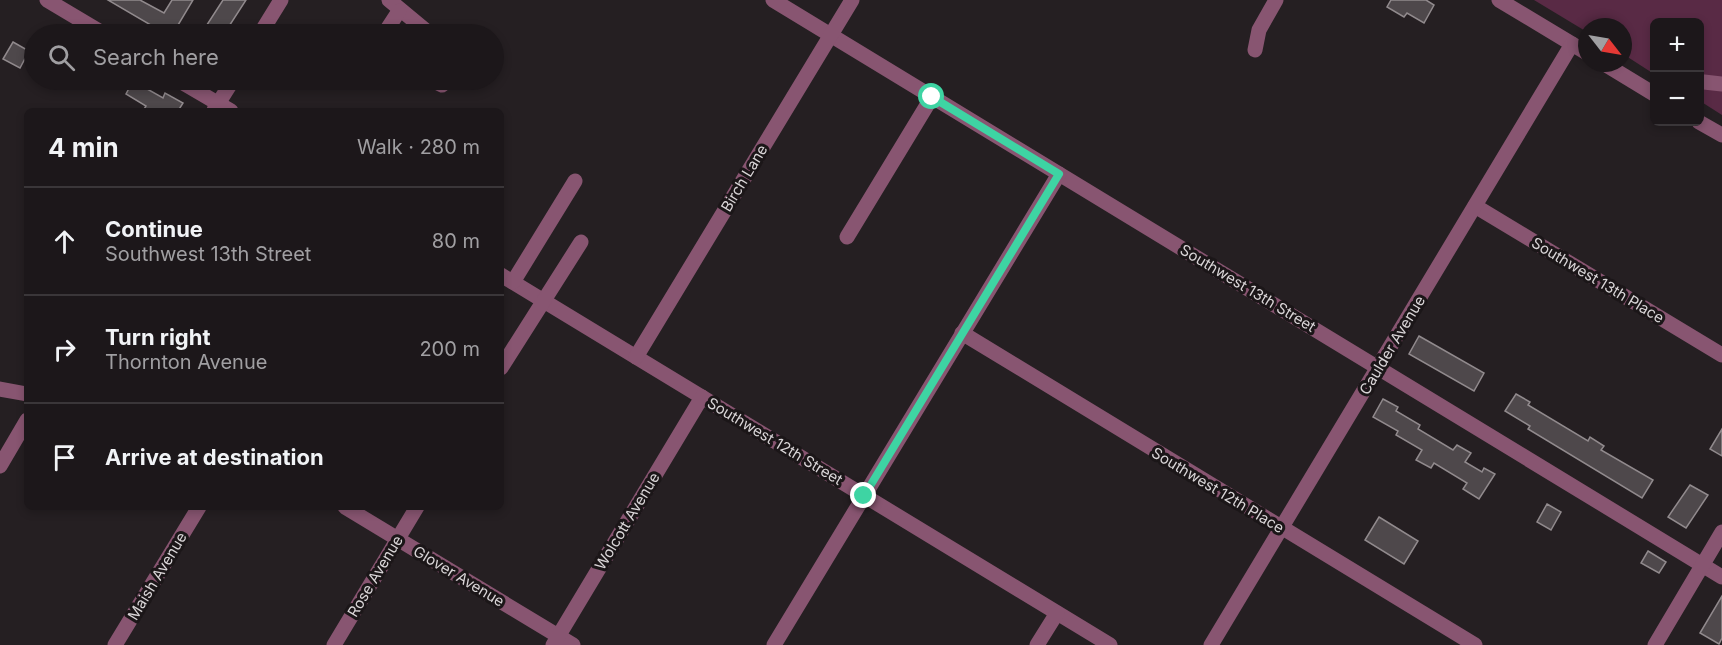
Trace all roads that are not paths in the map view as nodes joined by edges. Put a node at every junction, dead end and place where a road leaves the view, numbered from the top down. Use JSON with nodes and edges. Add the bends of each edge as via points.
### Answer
{"nodes":[{"id":1,"x":46,"y":0,"type":"edge"},
{"id":2,"x":281,"y":0,"type":"edge"},
{"id":3,"x":773,"y":0,"type":"edge"},
{"id":4,"x":852,"y":0,"type":"edge"},
{"id":5,"x":1276,"y":0,"type":"edge"},
{"id":6,"x":1499,"y":0,"type":"edge"},
{"id":7,"x":394,"y":6,"type":"edge"},
{"id":8,"x":87,"y":24,"type":"edge"},
{"id":9,"x":266,"y":24,"type":"edge"},
{"id":10,"x":388,"y":24,"type":"edge"},
{"id":11,"x":417,"y":24,"type":"edge"},
{"id":12,"x":830,"y":35,"type":"junction"},
{"id":13,"x":1572,"y":44,"type":"junction"},
{"id":14,"x":1578,"y":48,"type":"edge"},
{"id":15,"x":1255,"y":50,"type":"dead end"},
{"id":16,"x":1618,"y":72,"type":"edge"},
{"id":17,"x":1704,"y":82,"type":"dead end"},
{"id":18,"x":1722,"y":84,"type":"edge"},
{"id":19,"x":193,"y":90,"type":"edge"},
{"id":20,"x":229,"y":90,"type":"edge"},
{"id":21,"x":1650,"y":92,"type":"edge"},
{"id":22,"x":932,"y":97,"type":"junction"},
{"id":23,"x":221,"y":108,"type":"edge"},
{"id":24,"x":1704,"y":125,"type":"edge"},
{"id":25,"x":1722,"y":135,"type":"edge"},
{"id":26,"x":1059,"y":174,"type":"junction"},
{"id":27,"x":575,"y":182,"type":"dead end"},
{"id":28,"x":1475,"y":206,"type":"junction"},
{"id":29,"x":847,"y":237,"type":"dead end"},
{"id":30,"x":581,"y":242,"type":"dead end"},
{"id":31,"x":507,"y":279,"type":"edge"},
{"id":32,"x":542,"y":300,"type":"junction"},
{"id":33,"x":962,"y":333,"type":"junction"},
{"id":34,"x":1722,"y":355,"type":"edge"},
{"id":35,"x":636,"y":357,"type":"junction"},
{"id":36,"x":504,"y":363,"type":"edge"},
{"id":37,"x":1378,"y":367,"type":"junction"},
{"id":38,"x":0,"y":389,"type":"edge"},
{"id":39,"x":24,"y":393,"type":"edge"},
{"id":40,"x":702,"y":397,"type":"junction"},
{"id":41,"x":24,"y":425,"type":"edge"},
{"id":42,"x":0,"y":466,"type":"edge"},
{"id":43,"x":864,"y":496,"type":"junction"},
{"id":44,"x":197,"y":510,"type":"edge"},
{"id":45,"x":350,"y":510,"type":"edge"},
{"id":46,"x":415,"y":510,"type":"edge"},
{"id":47,"x":1281,"y":528,"type":"junction"},
{"id":48,"x":1722,"y":532,"type":"edge"},
{"id":49,"x":398,"y":539,"type":"junction"},
{"id":50,"x":1703,"y":563,"type":"junction"},
{"id":51,"x":1722,"y":577,"type":"edge"},
{"id":52,"x":1057,"y":613,"type":"junction"},
{"id":53,"x":556,"y":641,"type":"edge"},
{"id":54,"x":115,"y":645,"type":"edge"},
{"id":55,"x":334,"y":645,"type":"edge"},
{"id":56,"x":573,"y":645,"type":"edge"},
{"id":57,"x":774,"y":645,"type":"edge"},
{"id":58,"x":1037,"y":645,"type":"edge"},
{"id":59,"x":1110,"y":645,"type":"edge"},
{"id":60,"x":1211,"y":645,"type":"edge"},
{"id":61,"x":1475,"y":645,"type":"edge"},
{"id":62,"x":1654,"y":645,"type":"edge"}],
"edges":[{"from":1,"to":8,"type":"street"},
{"from":2,"to":9,"type":"street"},
{"from":3,"to":12,"type":"street","name":"Southwest 13th Street"},
{"from":4,"to":12,"type":"street","name":"Birch Lane"},
{"from":5,"to":15,"type":"street","via":[[1258,30]]},
{"from":6,"to":13,"type":"street"},
{"from":7,"to":10,"type":"street"},
{"from":7,"to":11,"type":"street"},
{"from":12,"to":22,"type":"street","name":"Southwest 13th Street"},
{"from":12,"to":35,"type":"street","name":"Birch Lane"},
{"from":13,"to":14,"type":"street"},
{"from":13,"to":28,"type":"street","name":"Caulder Avenue"},
{"from":16,"to":21,"type":"street"},
{"from":17,"to":18,"type":"street"},
{"from":19,"to":23,"type":"street"},
{"from":20,"to":23,"type":"street"},
{"from":22,"to":26,"type":"street","name":"Southwest 13th Street"},
{"from":22,"to":29,"type":"street"},
{"from":24,"to":25,"type":"street"},
{"from":26,"to":33,"type":"street"},
{"from":26,"to":37,"type":"street","name":"Southwest 13th Street"},
{"from":27,"to":31,"type":"street"},
{"from":28,"to":34,"type":"street","name":"Southwest 13th Place"},
{"from":28,"to":37,"type":"street","name":"Caulder Avenue"},
{"from":30,"to":32,"type":"street"},
{"from":31,"to":32,"type":"street","name":"Southwest 12th Street"},
{"from":32,"to":35,"type":"street","name":"Southwest 12th Street"},
{"from":32,"to":36,"type":"street"},
{"from":33,"to":43,"type":"street"},
{"from":33,"to":47,"type":"street","name":"Southwest 12th Place"},
{"from":35,"to":40,"type":"street","name":"Southwest 12th Street"},
{"from":37,"to":47,"type":"street","name":"Caulder Avenue"},
{"from":37,"to":50,"type":"street","name":"Southwest 13th Street"},
{"from":38,"to":39,"type":"street"},
{"from":40,"to":43,"type":"street","name":"Southwest 12th Street"},
{"from":40,"to":53,"type":"street","name":"Wolcott Avenue"},
{"from":41,"to":42,"type":"street"},
{"from":43,"to":52,"type":"street","name":"Southwest 12th Street"},
{"from":43,"to":57,"type":"street"},
{"from":44,"to":54,"type":"street","name":"Maish Avenue"},
{"from":45,"to":49,"type":"street","name":"Glover Avenue"},
{"from":46,"to":49,"type":"street","name":"Rose Avenue"},
{"from":47,"to":60,"type":"street","name":"Caulder Avenue"},
{"from":47,"to":61,"type":"street","name":"Southwest 12th Place"},
{"from":48,"to":50,"type":"street"},
{"from":49,"to":53,"type":"street","name":"Glover Avenue"},
{"from":49,"to":55,"type":"street","name":"Rose Avenue"},
{"from":50,"to":51,"type":"street","name":"Southwest 13th Street"},
{"from":50,"to":62,"type":"street"},
{"from":52,"to":58,"type":"street"},
{"from":52,"to":59,"type":"street","name":"Southwest 12th Street"},
{"from":53,"to":56,"type":"street","name":"Glover Avenue"}]}
